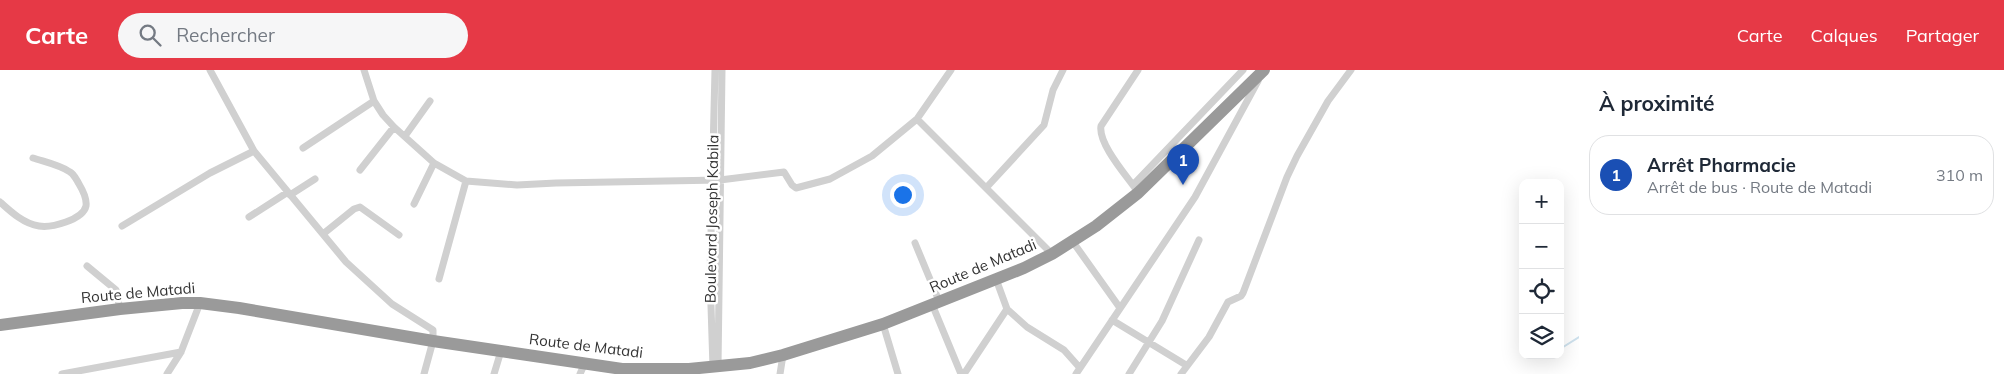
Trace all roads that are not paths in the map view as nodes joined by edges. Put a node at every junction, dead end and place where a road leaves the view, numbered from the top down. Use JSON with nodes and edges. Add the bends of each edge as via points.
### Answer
{"nodes":[{"id":1,"x":210,"y":70,"type":"edge"},
{"id":2,"x":364,"y":70,"type":"edge"},
{"id":3,"x":715,"y":70,"type":"edge"},
{"id":4,"x":722,"y":70,"type":"edge"},
{"id":5,"x":951,"y":70,"type":"edge"},
{"id":6,"x":1063,"y":70,"type":"edge"},
{"id":7,"x":1138,"y":70,"type":"edge"},
{"id":8,"x":1243,"y":70,"type":"edge"},
{"id":9,"x":1264,"y":70,"type":"edge"},
{"id":10,"x":1351,"y":70,"type":"edge"},
{"id":11,"x":374,"y":101,"type":"junction"},
{"id":12,"x":430,"y":101,"type":"dead end"},
{"id":13,"x":917,"y":119,"type":"junction"},
{"id":14,"x":394,"y":127,"type":"junction"},
{"id":15,"x":405,"y":136,"type":"junction"},
{"id":16,"x":303,"y":148,"type":"dead end"},
{"id":17,"x":254,"y":151,"type":"junction"},
{"id":18,"x":33,"y":158,"type":"dead end"},
{"id":19,"x":434,"y":163,"type":"junction"},
{"id":20,"x":360,"y":170,"type":"dead end"},
{"id":21,"x":315,"y":179,"type":"dead end"},
{"id":22,"x":716,"y":180,"type":"junction"},
{"id":23,"x":466,"y":181,"type":"junction"},
{"id":24,"x":986,"y":188,"type":"junction"},
{"id":25,"x":1136,"y":189,"type":"junction"},
{"id":26,"x":289,"y":194,"type":"junction"},
{"id":27,"x":0,"y":202,"type":"edge"},
{"id":28,"x":414,"y":204,"type":"dead end"},
{"id":29,"x":249,"y":217,"type":"dead end"},
{"id":30,"x":122,"y":226,"type":"dead end"},
{"id":31,"x":323,"y":234,"type":"junction"},
{"id":32,"x":399,"y":235,"type":"dead end"},
{"id":33,"x":1199,"y":240,"type":"dead end"},
{"id":34,"x":1073,"y":242,"type":"junction"},
{"id":35,"x":915,"y":243,"type":"dead end"},
{"id":36,"x":1052,"y":254,"type":"junction"},
{"id":37,"x":87,"y":266,"type":"dead end"},
{"id":38,"x":439,"y":278,"type":"dead end"},
{"id":39,"x":996,"y":279,"type":"junction"},
{"id":40,"x":936,"y":303,"type":"junction"},
{"id":41,"x":200,"y":304,"type":"junction"},
{"id":42,"x":1120,"y":308,"type":"junction"},
{"id":43,"x":120,"y":309,"type":"junction"},
{"id":44,"x":1007,"y":309,"type":"junction"},
{"id":45,"x":1112,"y":320,"type":"junction"},
{"id":46,"x":883,"y":324,"type":"junction"},
{"id":47,"x":0,"y":325,"type":"edge"},
{"id":48,"x":433,"y":341,"type":"junction"},
{"id":49,"x":1148,"y":342,"type":"junction"},
{"id":50,"x":501,"y":351,"type":"junction"},
{"id":51,"x":181,"y":352,"type":"junction"},
{"id":52,"x":784,"y":355,"type":"junction"},
{"id":53,"x":1186,"y":366,"type":"junction"},
{"id":54,"x":715,"y":368,"type":"junction"},
{"id":55,"x":582,"y":369,"type":"edge"},
{"id":56,"x":1078,"y":371,"type":"edge"},
{"id":57,"x":650,"y":372,"type":"edge"},
{"id":58,"x":62,"y":374,"type":"edge"},
{"id":59,"x":167,"y":374,"type":"edge"},
{"id":60,"x":424,"y":374,"type":"edge"},
{"id":61,"x":494,"y":374,"type":"edge"},
{"id":62,"x":780,"y":374,"type":"edge"},
{"id":63,"x":898,"y":374,"type":"edge"},
{"id":64,"x":963,"y":374,"type":"edge"},
{"id":65,"x":1129,"y":374,"type":"edge"},
{"id":66,"x":1181,"y":374,"type":"edge"}],
"edges":[{"from":1,"to":17,"type":"street"},
{"from":2,"to":11,"type":"street"},
{"from":3,"to":22,"type":"street","name":"Boulevard Joseph Kabila"},
{"from":4,"to":22,"type":"street","name":"Boulevard Joseph Kabila"},
{"from":5,"to":13,"type":"street"},
{"from":6,"to":24,"type":"street","via":[[1053,90],[1044,125]]},
{"from":7,"to":25,"type":"street","via":[[1100,131],[1112,156]]},
{"from":8,"to":25,"type":"street"},
{"from":9,"to":25,"type":"highway","name":"Route de Matadi"},
{"from":9,"to":42,"type":"street","via":[[1195,197]]},
{"from":10,"to":53,"type":"street","via":[[1328,101],[1297,156],[1243,293],[1228,302],[1209,337]]},
{"from":11,"to":14,"type":"street"},
{"from":11,"to":16,"type":"street"},
{"from":12,"to":15,"type":"street"},
{"from":13,"to":22,"type":"street","via":[[872,156],[830,179],[796,188],[784,172]]},
{"from":13,"to":24,"type":"street"},
{"from":14,"to":15,"type":"street"},
{"from":14,"to":20,"type":"street"},
{"from":15,"to":19,"type":"street"},
{"from":17,"to":26,"type":"street"},
{"from":17,"to":30,"type":"street","via":[[210,173]]},
{"from":18,"to":27,"type":"street","via":[[62,168],[74,176],[85,198],[86,206],[82,213],[70,221],[38,226],[20,218]]},
{"from":19,"to":23,"type":"street"},
{"from":19,"to":28,"type":"street"},
{"from":21,"to":26,"type":"street"},
{"from":22,"to":23,"type":"street","via":[[556,182],[518,186]]},
{"from":22,"to":54,"type":"street","name":"Boulevard Joseph Kabila"},
{"from":23,"to":38,"type":"street"},
{"from":24,"to":36,"type":"street"},
{"from":25,"to":34,"type":"highway","name":"Route de Matadi"},
{"from":26,"to":29,"type":"street"},
{"from":26,"to":31,"type":"street"},
{"from":31,"to":32,"type":"street","via":[[360,207]]},
{"from":31,"to":48,"type":"street","via":[[346,262],[392,304],[433,330]]},
{"from":33,"to":49,"type":"street","via":[[1162,321]]},
{"from":34,"to":36,"type":"highway","name":"Route de Matadi"},
{"from":34,"to":42,"type":"street"},
{"from":35,"to":40,"type":"street"},
{"from":36,"to":39,"type":"highway","name":"Route de Matadi"},
{"from":37,"to":43,"type":"street","via":[[116,290]]},
{"from":39,"to":40,"type":"highway","name":"Route de Matadi"},
{"from":39,"to":44,"type":"street"},
{"from":40,"to":46,"type":"highway","name":"Route de Matadi"},
{"from":40,"to":64,"type":"street"},
{"from":41,"to":43,"type":"highway","name":"Route de Matadi"},
{"from":41,"to":48,"type":"highway","name":"Route de Matadi"},
{"from":41,"to":51,"type":"street"},
{"from":42,"to":45,"type":"street"},
{"from":43,"to":47,"type":"highway","name":"Route de Matadi"},
{"from":44,"to":56,"type":"street","via":[[1064,350]]},
{"from":44,"to":64,"type":"street"},
{"from":45,"to":49,"type":"street"},
{"from":45,"to":56,"type":"street"},
{"from":46,"to":52,"type":"highway","name":"Route de Matadi"},
{"from":46,"to":63,"type":"street"},
{"from":48,"to":50,"type":"highway","name":"Route de Matadi"},
{"from":48,"to":60,"type":"street"},
{"from":49,"to":53,"type":"street"},
{"from":49,"to":65,"type":"street"},
{"from":50,"to":55,"type":"highway","name":"Route de Matadi"},
{"from":50,"to":61,"type":"street"},
{"from":51,"to":58,"type":"street"},
{"from":51,"to":59,"type":"street"},
{"from":52,"to":54,"type":"highway","name":"Route de Matadi"},
{"from":52,"to":62,"type":"street"},
{"from":53,"to":66,"type":"street"},
{"from":54,"to":57,"type":"highway","name":"Route de Matadi"},
{"from":55,"to":57,"type":"highway","name":"Route de Matadi"}]}
